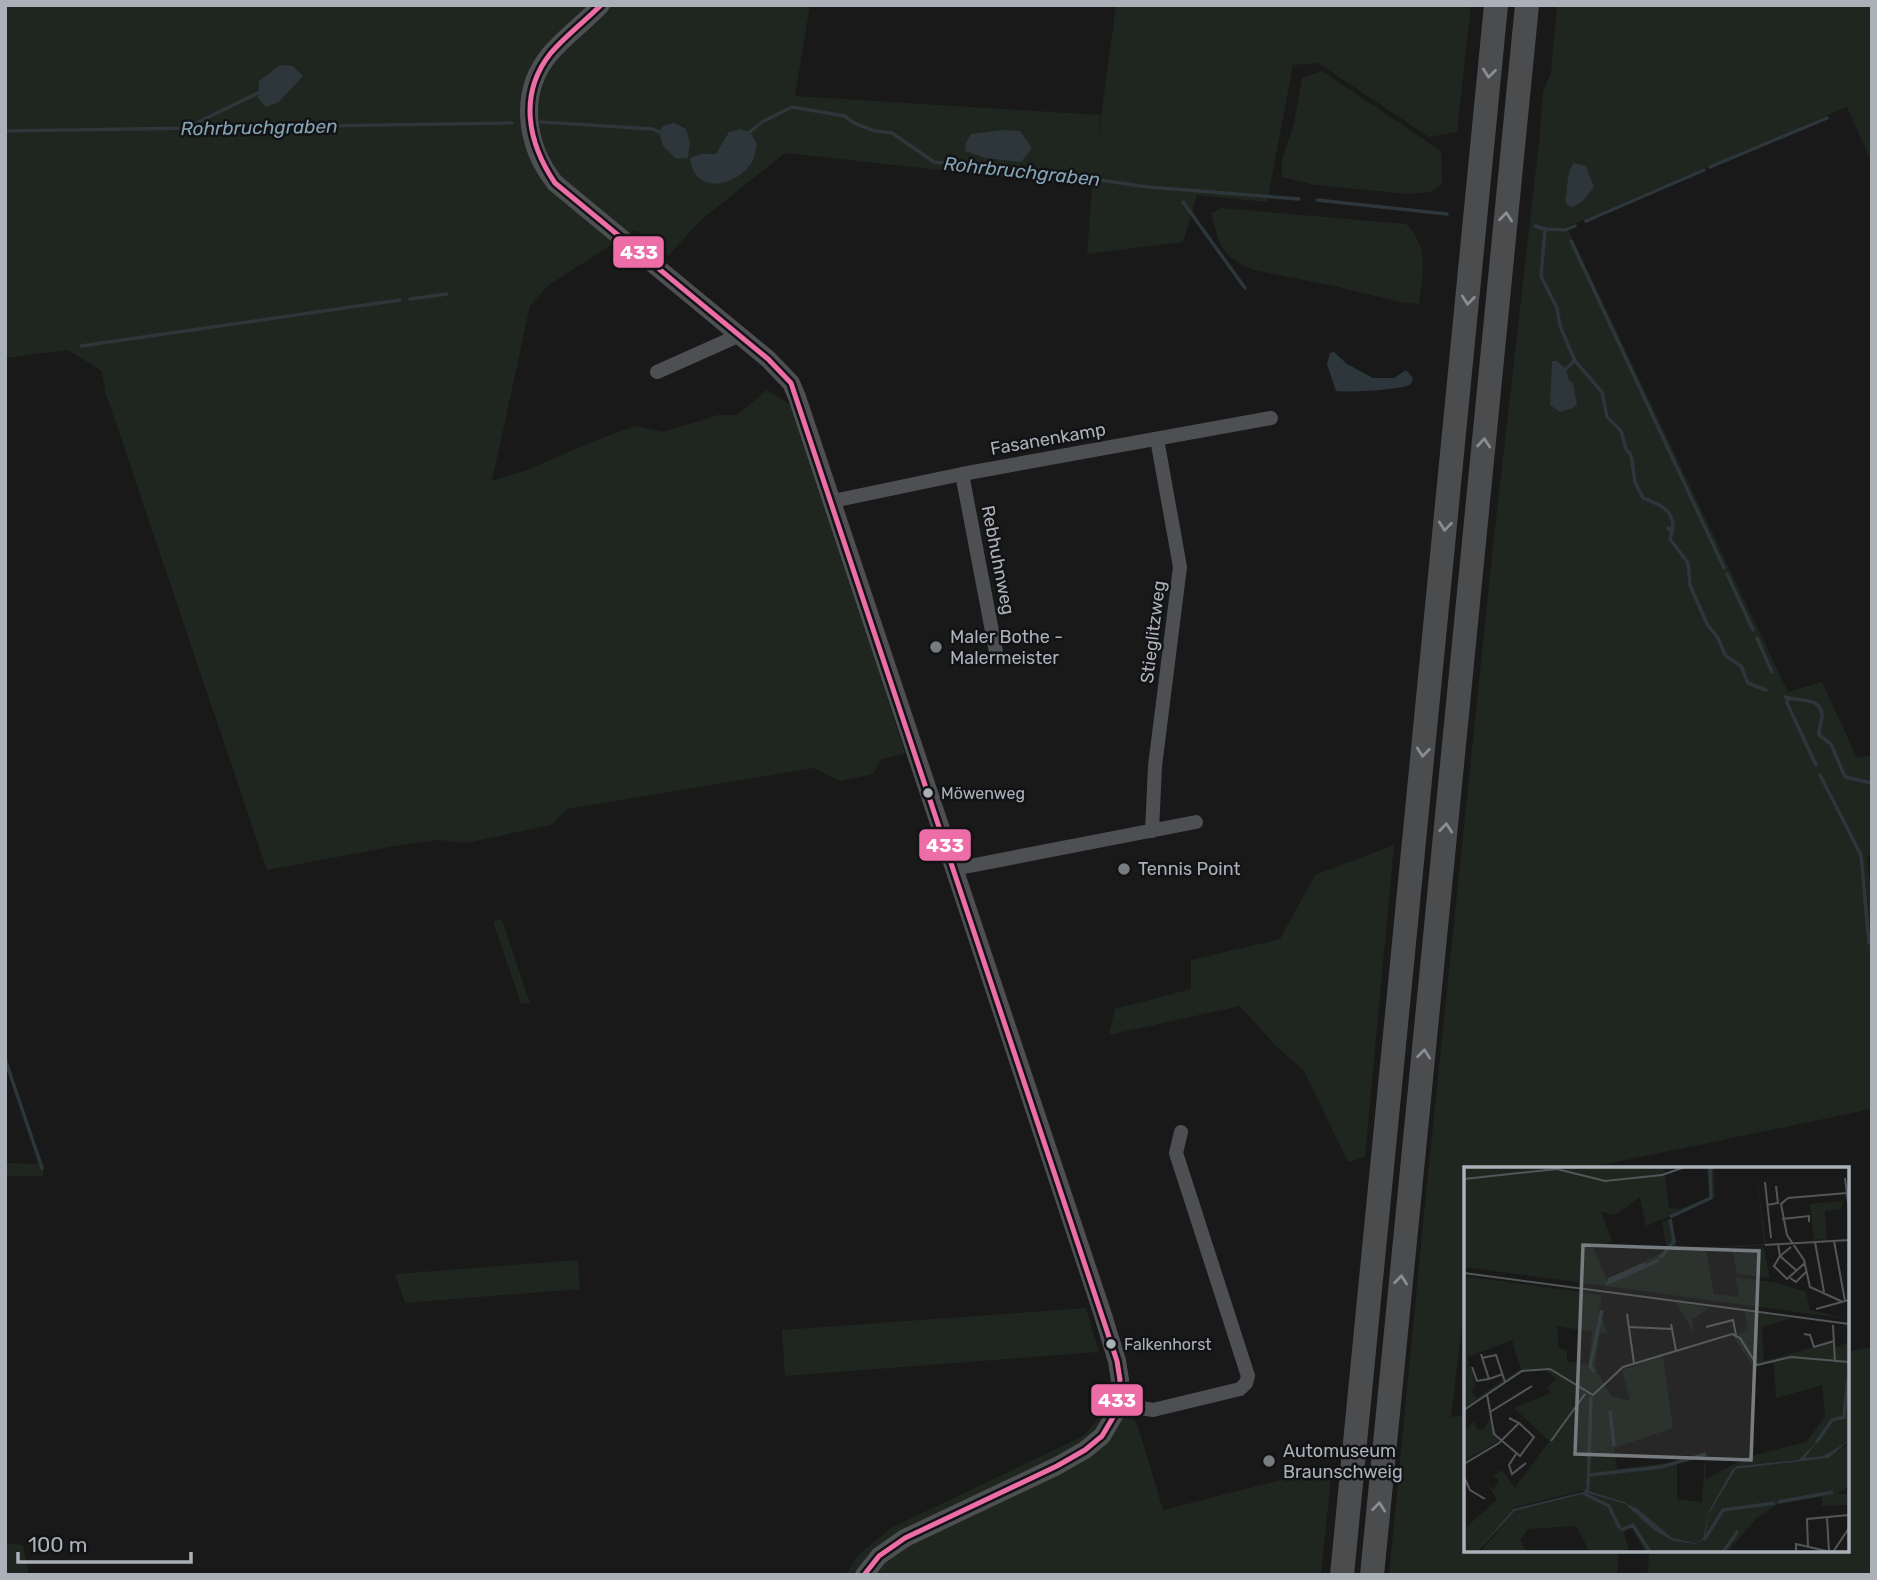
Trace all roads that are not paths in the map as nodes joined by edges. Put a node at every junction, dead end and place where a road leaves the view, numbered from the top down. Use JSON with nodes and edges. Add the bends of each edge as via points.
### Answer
{"nodes":[{"id":1,"x":601,"y":5,"type":"edge"},
{"id":2,"x":1496,"y":5,"type":"edge"},
{"id":3,"x":1527,"y":5,"type":"edge"},
{"id":4,"x":740,"y":335,"type":"junction"},
{"id":5,"x":657,"y":372,"type":"dead end"},
{"id":6,"x":1271,"y":418,"type":"dead end"},
{"id":7,"x":1157,"y":439,"type":"junction"},
{"id":8,"x":962,"y":474,"type":"junction"},
{"id":9,"x":833,"y":501,"type":"junction"},
{"id":10,"x":996,"y":652,"type":"dead end"},
{"id":11,"x":1196,"y":822,"type":"dead end"},
{"id":12,"x":1152,"y":831,"type":"junction"},
{"id":13,"x":954,"y":869,"type":"junction"},
{"id":14,"x":1181,"y":1132,"type":"dead end"},
{"id":15,"x":1118,"y":1404,"type":"junction"},
{"id":16,"x":864,"y":1575,"type":"edge"},
{"id":17,"x":1342,"y":1575,"type":"edge"},
{"id":18,"x":1372,"y":1575,"type":"edge"}],
"edges":[{"from":1,"to":4,"type":"street","via":[[544,62],[533,84],[529,111],[536,153],[555,183]]},
{"from":2,"to":17,"type":"highway","one_way":true},
{"from":18,"to":3,"type":"highway","one_way":true},
{"from":4,"to":5,"type":"street"},
{"from":4,"to":9,"type":"street","via":[[790,383]]},
{"from":6,"to":7,"type":"street","name":"Fasanenkamp"},
{"from":7,"to":8,"type":"street","name":"Fasanenkamp"},
{"from":7,"to":12,"type":"street","name":"Stieglitzweg","via":[[1180,567],[1155,766]]},
{"from":8,"to":9,"type":"street","name":"Fasanenkamp"},
{"from":8,"to":10,"type":"street","name":"Rebhuhnweg"},
{"from":9,"to":13,"type":"street"},
{"from":11,"to":12,"type":"street"},
{"from":12,"to":13,"type":"street"},
{"from":13,"to":15,"type":"street","via":[[1113,1347],[1119,1370]]},
{"from":14,"to":15,"type":"street","via":[[1176,1153],[1248,1376],[1240,1389],[1160,1409]]},
{"from":15,"to":16,"type":"street","via":[[1107,1430],[1085,1450],[905,1538],[879,1556]]}]}
